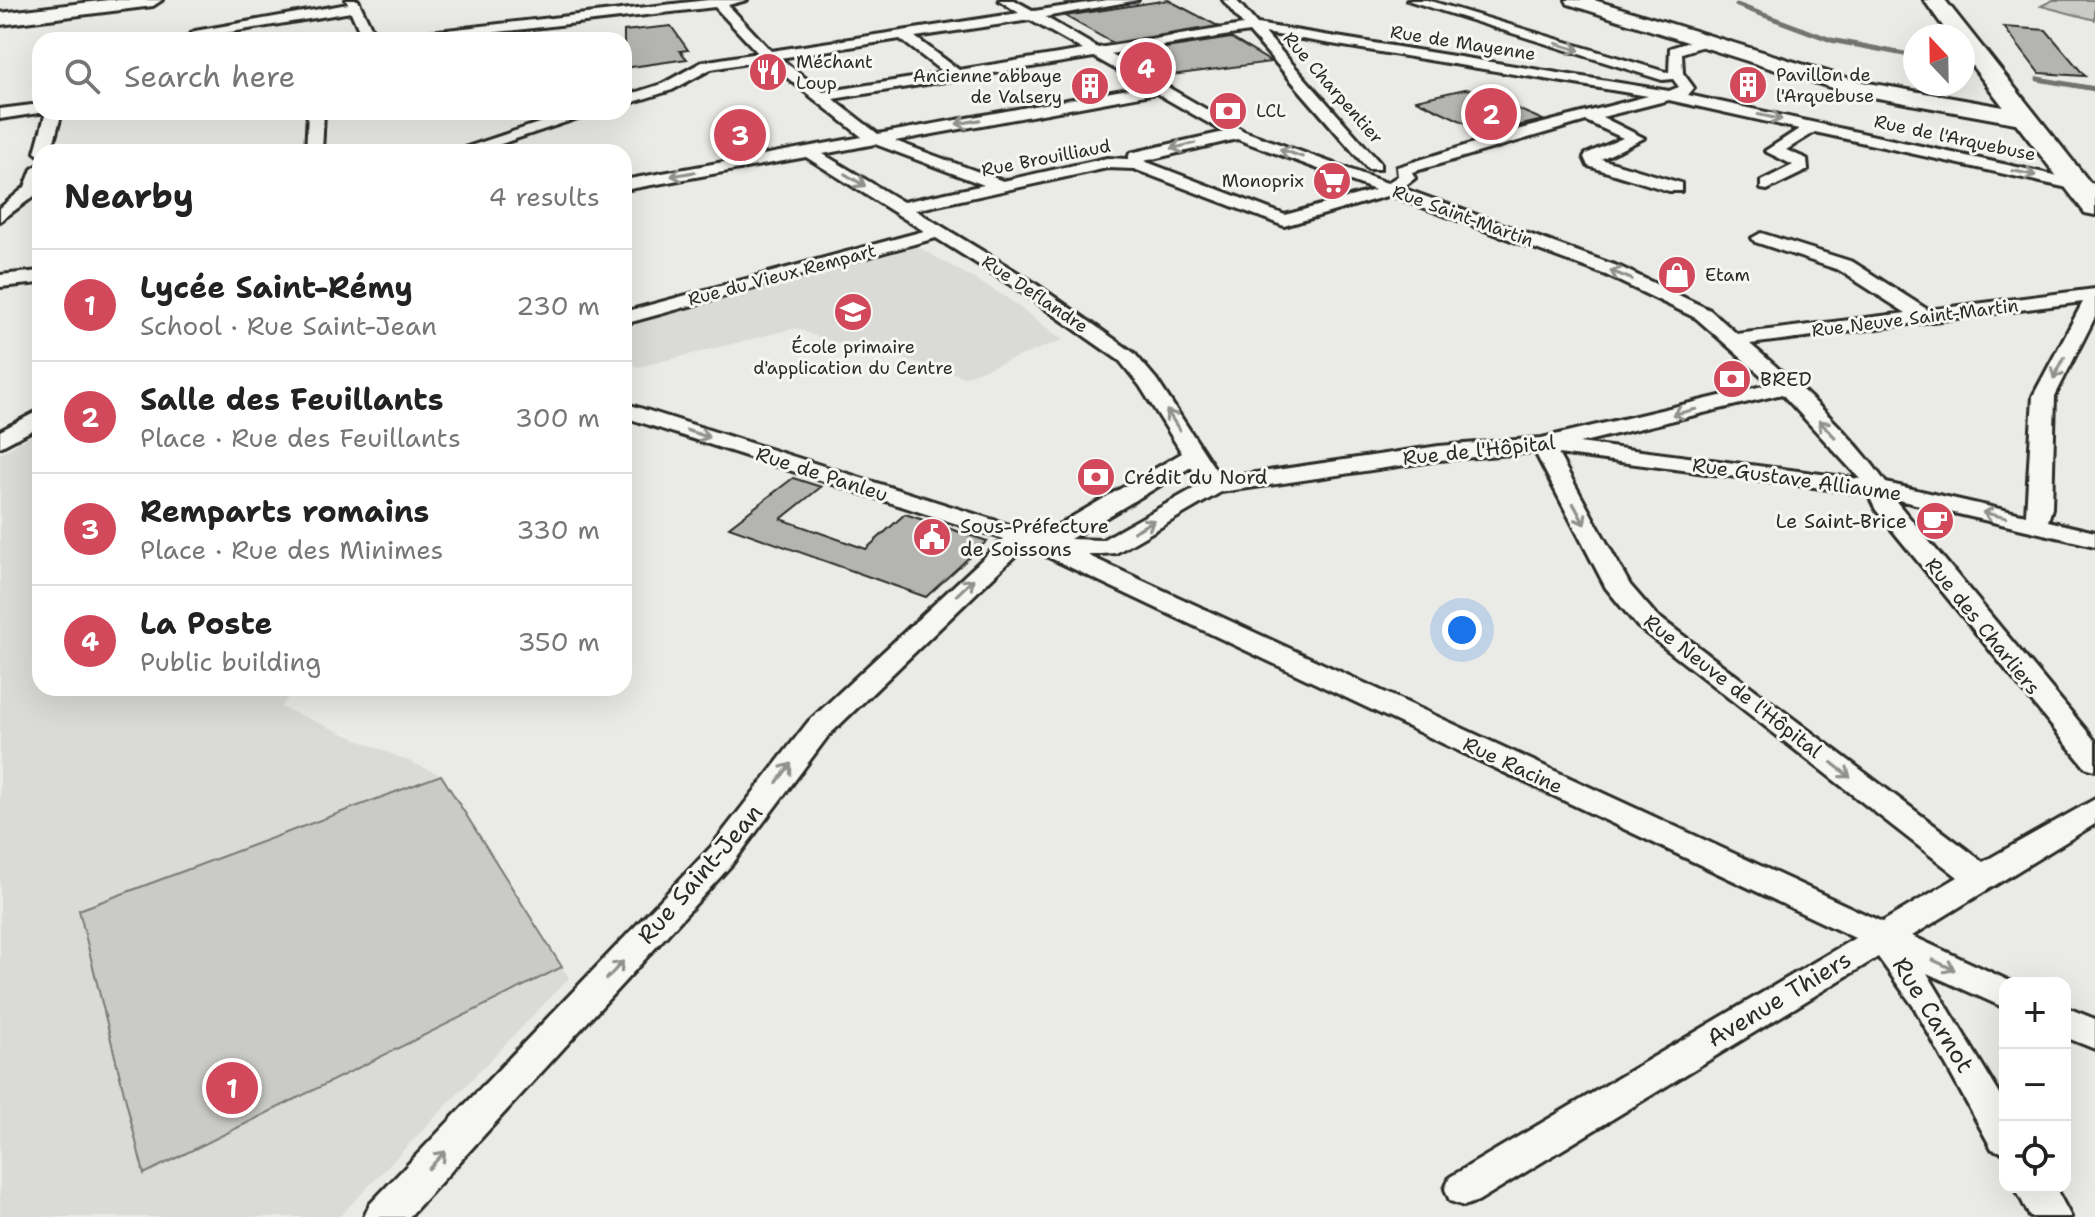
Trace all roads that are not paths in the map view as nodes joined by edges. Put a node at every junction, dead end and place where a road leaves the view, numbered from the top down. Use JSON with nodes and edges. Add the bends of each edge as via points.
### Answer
{"nodes":[{"id":1,"x":153,"y":0,"type":"edge"},
{"id":2,"x":591,"y":0,"type":"edge"},
{"id":3,"x":741,"y":0,"type":"edge"},
{"id":4,"x":1005,"y":0,"type":"edge"},
{"id":5,"x":1132,"y":0,"type":"edge"},
{"id":6,"x":1229,"y":0,"type":"edge"},
{"id":7,"x":1413,"y":0,"type":"edge"},
{"id":8,"x":1575,"y":0,"type":"edge"},
{"id":9,"x":718,"y":1,"type":"edge"},
{"id":10,"x":1935,"y":2,"type":"edge"},
{"id":11,"x":354,"y":4,"type":"edge"},
{"id":12,"x":605,"y":15,"type":"junction"},
{"id":13,"x":1030,"y":15,"type":"junction"},
{"id":14,"x":0,"y":19,"type":"edge"},
{"id":15,"x":1952,"y":24,"type":"edge"},
{"id":16,"x":1253,"y":27,"type":"junction"},
{"id":17,"x":210,"y":32,"type":"edge"},
{"id":18,"x":366,"y":32,"type":"edge"},
{"id":19,"x":462,"y":32,"type":"edge"},
{"id":20,"x":903,"y":35,"type":"junction"},
{"id":21,"x":733,"y":38,"type":"junction"},
{"id":22,"x":1705,"y":41,"type":"junction"},
{"id":23,"x":1093,"y":53,"type":"junction"},
{"id":24,"x":1975,"y":53,"type":"edge"},
{"id":25,"x":767,"y":55,"type":"junction"},
{"id":26,"x":707,"y":65,"type":"junction"},
{"id":27,"x":956,"y":75,"type":"junction"},
{"id":28,"x":1672,"y":75,"type":"junction"},
{"id":29,"x":1155,"y":89,"type":"junction"},
{"id":30,"x":1667,"y":95,"type":"junction"},
{"id":31,"x":819,"y":97,"type":"junction"},
{"id":32,"x":632,"y":98,"type":"edge"},
{"id":33,"x":32,"y":110,"type":"edge"},
{"id":34,"x":0,"y":114,"type":"edge"},
{"id":35,"x":844,"y":115,"type":"junction"},
{"id":36,"x":1589,"y":117,"type":"junction"},
{"id":37,"x":2026,"y":118,"type":"junction"},
{"id":38,"x":52,"y":120,"type":"edge"},
{"id":39,"x":316,"y":120,"type":"edge"},
{"id":40,"x":562,"y":120,"type":"edge"},
{"id":41,"x":1813,"y":127,"type":"junction"},
{"id":42,"x":1238,"y":134,"type":"junction"},
{"id":43,"x":873,"y":138,"type":"junction"},
{"id":44,"x":45,"y":144,"type":"edge"},
{"id":45,"x":314,"y":144,"type":"edge"},
{"id":46,"x":486,"y":144,"type":"edge"},
{"id":47,"x":815,"y":150,"type":"junction"},
{"id":48,"x":1136,"y":164,"type":"junction"},
{"id":49,"x":1374,"y":166,"type":"junction"},
{"id":50,"x":1403,"y":170,"type":"junction"},
{"id":51,"x":1344,"y":173,"type":"junction"},
{"id":52,"x":632,"y":184,"type":"edge"},
{"id":53,"x":1767,"y":185,"type":"dead end"},
{"id":54,"x":1002,"y":186,"type":"junction"},
{"id":55,"x":1675,"y":187,"type":"dead end"},
{"id":56,"x":2086,"y":187,"type":"edge"},
{"id":57,"x":32,"y":189,"type":"edge"},
{"id":58,"x":1390,"y":189,"type":"junction"},
{"id":59,"x":2095,"y":207,"type":"edge"},
{"id":60,"x":901,"y":208,"type":"junction"},
{"id":61,"x":0,"y":216,"type":"edge"},
{"id":62,"x":939,"y":232,"type":"junction"},
{"id":63,"x":1761,"y":238,"type":"dead end"},
{"id":64,"x":32,"y":278,"type":"edge"},
{"id":65,"x":0,"y":281,"type":"edge"},
{"id":66,"x":2095,"y":297,"type":"edge"},
{"id":67,"x":632,"y":316,"type":"edge"},
{"id":68,"x":1924,"y":316,"type":"junction"},
{"id":69,"x":1734,"y":340,"type":"junction"},
{"id":70,"x":1787,"y":387,"type":"junction"},
{"id":71,"x":632,"y":413,"type":"edge"},
{"id":72,"x":32,"y":422,"type":"edge"},
{"id":73,"x":0,"y":440,"type":"edge"},
{"id":74,"x":1542,"y":445,"type":"junction"},
{"id":75,"x":1195,"y":455,"type":"junction"},
{"id":76,"x":1215,"y":486,"type":"junction"},
{"id":77,"x":1878,"y":488,"type":"junction"},
{"id":78,"x":2035,"y":525,"type":"junction"},
{"id":79,"x":2095,"y":539,"type":"edge"},
{"id":80,"x":1032,"y":540,"type":"junction"},
{"id":81,"x":1107,"y":548,"type":"junction"},
{"id":82,"x":1116,"y":578,"type":"junction"},
{"id":83,"x":2095,"y":760,"type":"edge"},
{"id":84,"x":2095,"y":810,"type":"edge"},
{"id":85,"x":1981,"y":878,"type":"junction"},
{"id":86,"x":1883,"y":937,"type":"junction"},
{"id":87,"x":1999,"y":991,"type":"edge"},
{"id":88,"x":2071,"y":1024,"type":"edge"},
{"id":89,"x":2095,"y":1035,"type":"edge"},
{"id":90,"x":1999,"y":1126,"type":"edge"},
{"id":91,"x":1464,"y":1189,"type":"dead end"},
{"id":92,"x":2037,"y":1193,"type":"edge"},
{"id":93,"x":384,"y":1217,"type":"edge"},
{"id":94,"x":2051,"y":1217,"type":"edge"}],
"edges":[{"from":1,"to":14,"type":"main road"},
{"from":2,"to":12,"type":"street"},
{"from":3,"to":9,"type":"street"},
{"from":4,"to":13,"type":"street","name":"Rue Saint-Martin"},
{"from":5,"to":13,"type":"street"},
{"from":6,"to":16,"type":"street","name":"Rue Charpentier"},
{"from":7,"to":28,"type":"street","one_way":true},
{"from":8,"to":22,"type":"main road"},
{"from":9,"to":12,"type":"street"},
{"from":9,"to":21,"type":"street"},
{"from":10,"to":15,"type":"main road"},
{"from":11,"to":17,"type":"street"},
{"from":11,"to":18,"type":"street"},
{"from":12,"to":19,"type":"street"},
{"from":13,"to":20,"type":"street"},
{"from":13,"to":23,"type":"street","name":"Rue Saint-Martin"},
{"from":16,"to":23,"type":"street","name":"Rue de Mayenne"},
{"from":16,"to":30,"type":"street","name":"Rue de Mayenne"},
{"from":16,"to":49,"type":"street","name":"Rue Charpentier"},
{"from":20,"to":25,"type":"street"},
{"from":20,"to":27,"type":"street"},
{"from":21,"to":25,"type":"street"},
{"from":21,"to":26,"type":"street"},
{"from":22,"to":28,"type":"street","via":[[1675,51]]},
{"from":22,"to":37,"type":"main road","via":[[1853,87]]},
{"from":23,"to":27,"type":"street","name":"Rue de Mayenne"},
{"from":23,"to":29,"type":"street","name":"Rue Saint-Martin"},
{"from":24,"to":37,"type":"main road"},
{"from":25,"to":26,"type":"street"},
{"from":25,"to":31,"type":"street"},
{"from":26,"to":32,"type":"street"},
{"from":27,"to":31,"type":"street","name":"Rue de Mayenne"},
{"from":28,"to":30,"type":"street","via":[[1687,88]]},
{"from":29,"to":42,"type":"street","name":"Rue Saint-Martin"},
{"from":29,"to":43,"type":"street","one_way":true},
{"from":30,"to":36,"type":"street"},
{"from":30,"to":41,"type":"street","name":"Rue de l'Arquebuse","one_way":true},
{"from":31,"to":35,"type":"street"},
{"from":33,"to":34,"type":"street"},
{"from":35,"to":43,"type":"street"},
{"from":35,"to":47,"type":"street"},
{"from":36,"to":50,"type":"street"},
{"from":36,"to":55,"type":"street","via":[[1636,138],[1592,157],[1594,163]]},
{"from":37,"to":56,"type":"main road"},
{"from":38,"to":44,"type":"street"},
{"from":39,"to":45,"type":"street"},
{"from":40,"to":46,"type":"street"},
{"from":41,"to":53,"type":"street","via":[[1773,151],[1802,167]]},
{"from":41,"to":56,"type":"street","name":"Rue de l'Arquebuse","one_way":true},
{"from":42,"to":48,"type":"street","name":"Rue Brouilliaud","one_way":true,"via":[[1136,156]]},
{"from":51,"to":42,"type":"street","name":"Rue Saint-Martin","one_way":true},
{"from":43,"to":47,"type":"street"},
{"from":43,"to":54,"type":"street"},
{"from":47,"to":52,"type":"street","one_way":true},
{"from":47,"to":60,"type":"street","name":"Rue Deflandre","one_way":true,"via":[[812,154]]},
{"from":48,"to":54,"type":"street","name":"Rue Brouilliaud","via":[[1107,163]]},
{"from":48,"to":58,"type":"street","via":[[1284,221]]},
{"from":49,"to":50,"type":"street"},
{"from":49,"to":51,"type":"street"},
{"from":50,"to":58,"type":"street","via":[[1407,178]]},
{"from":51,"to":58,"type":"street","name":"Rue Saint-Martin"},
{"from":54,"to":60,"type":"street","name":"Rue Brouilliaud"},
{"from":56,"to":59,"type":"main road"},
{"from":57,"to":61,"type":"street"},
{"from":69,"to":58,"type":"street","name":"Rue Saint-Martin","one_way":true,"via":[[1703,314],[1664,293]]},
{"from":60,"to":62,"type":"street","name":"Rue Deflandre"},
{"from":62,"to":67,"type":"street","name":"Rue du Vieux Rempart"},
{"from":75,"to":62,"type":"street","name":"Rue Deflandre","one_way":true,"via":[[1127,357]]},
{"from":63,"to":68,"type":"street","via":[[1846,266]]},
{"from":64,"to":65,"type":"street"},
{"from":66,"to":68,"type":"street","name":"Rue Neuve Saint-Martin"},
{"from":66,"to":78,"type":"street","one_way":true,"via":[[2044,396]]},
{"from":68,"to":69,"type":"street","name":"Rue Neuve Saint-Martin"},
{"from":69,"to":70,"type":"street","name":"Rue Saint-Martin"},
{"from":70,"to":74,"type":"street","name":"Rue de l'Hôpital","one_way":true},
{"from":77,"to":70,"type":"street","name":"Rue Saint-Martin","one_way":true,"via":[[1860,462]]},
{"from":71,"to":80,"type":"street","name":"Rue de Panleu","one_way":true},
{"from":72,"to":73,"type":"street"},
{"from":74,"to":76,"type":"street","name":"Rue de l'Hôpital","via":[[1439,453]]},
{"from":74,"to":77,"type":"street","name":"Rue Gustave Alliaume"},
{"from":74,"to":85,"type":"street","name":"Rue Neuve de l'Hôpital","one_way":true,"via":[[1619,588],[1647,621]]},
{"from":75,"to":76,"type":"street","name":"Rue Deflandre"},
{"from":75,"to":80,"type":"street","name":"Rue Saint-Jean"},
{"from":81,"to":76,"type":"street","one_way":true},
{"from":78,"to":77,"type":"street","name":"Rue Gustave Alliaume","one_way":true},
{"from":77,"to":83,"type":"street","name":"Rue des Charliers","via":[[1884,505]]},
{"from":78,"to":79,"type":"street","name":"Rue Gustave Alliaume"},
{"from":80,"to":81,"type":"street"},
{"from":80,"to":82,"type":"street","name":"Rue Racine"},
{"from":93,"to":80,"type":"street","name":"Rue Saint-Jean","one_way":true,"via":[[722,855],[818,729]]},
{"from":81,"to":82,"type":"street"},
{"from":82,"to":86,"type":"street","name":"Rue Racine"},
{"from":84,"to":85,"type":"street","name":"Avenue Thiers"},
{"from":85,"to":86,"type":"street","name":"Avenue Thiers"},
{"from":86,"to":87,"type":"street","name":"Rue Racine","one_way":true},
{"from":86,"to":90,"type":"street","name":"Rue Carnot","via":[[1926,997]]},
{"from":86,"to":91,"type":"street","name":"Avenue Thiers"},
{"from":88,"to":89,"type":"street"},
{"from":92,"to":94,"type":"street"}]}
